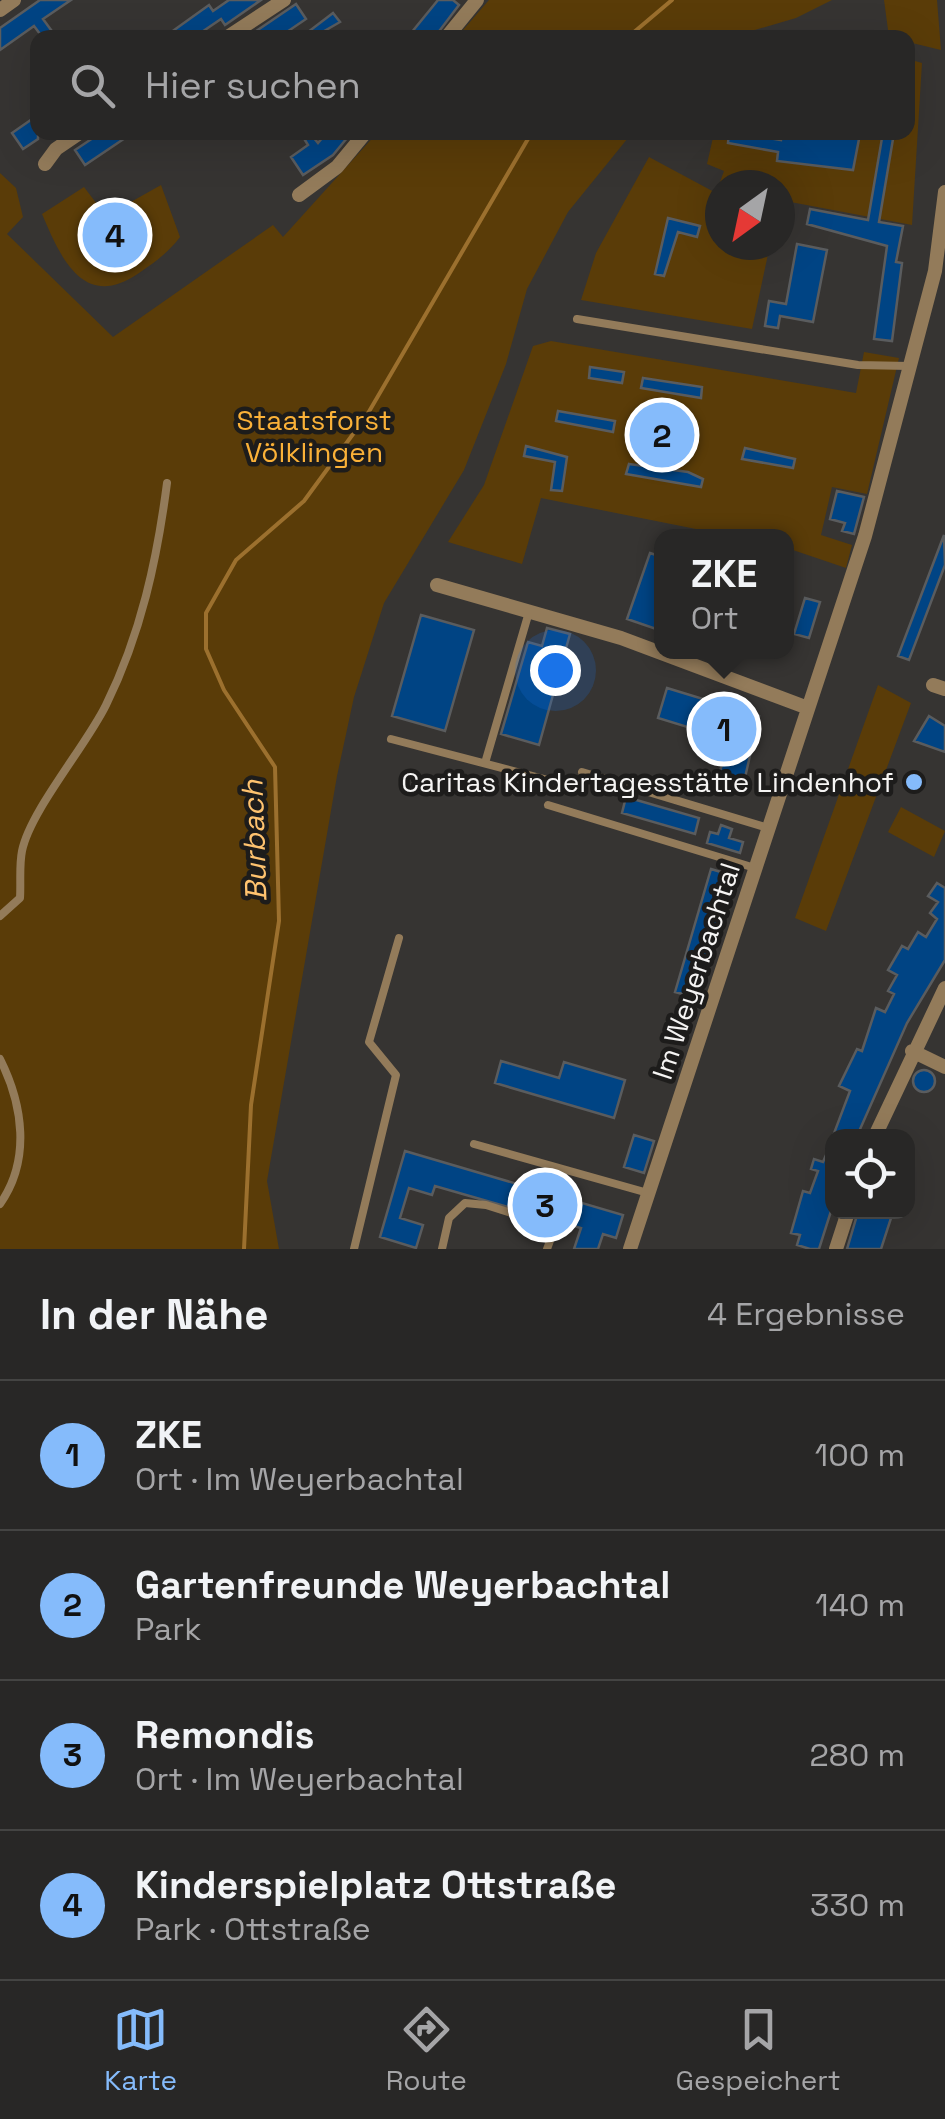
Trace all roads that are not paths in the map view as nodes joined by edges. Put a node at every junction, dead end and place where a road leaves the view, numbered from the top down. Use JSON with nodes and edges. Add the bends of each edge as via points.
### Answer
{"nodes":[{"id":1,"x":14,"y":0,"type":"edge"},
{"id":2,"x":284,"y":0,"type":"edge"},
{"id":3,"x":477,"y":0,"type":"edge"},
{"id":4,"x":0,"y":10,"type":"edge"},
{"id":5,"x":238,"y":30,"type":"edge"},
{"id":6,"x":453,"y":30,"type":"edge"},
{"id":7,"x":69,"y":140,"type":"edge"},
{"id":8,"x":360,"y":140,"type":"edge"},
{"id":9,"x":44,"y":164,"type":"dead end"},
{"id":10,"x":945,"y":192,"type":"edge"},
{"id":11,"x":299,"y":194,"type":"dead end"},
{"id":12,"x":577,"y":319,"type":"dead end"},
{"id":13,"x":909,"y":366,"type":"junction"},
{"id":14,"x":167,"y":483,"type":"dead end"},
{"id":15,"x":437,"y":585,"type":"dead end"},
{"id":16,"x":529,"y":612,"type":"junction"},
{"id":17,"x":654,"y":650,"type":"edge"},
{"id":18,"x":677,"y":659,"type":"edge"},
{"id":19,"x":808,"y":708,"type":"junction"},
{"id":20,"x":391,"y":739,"type":"dead end"},
{"id":21,"x":485,"y":763,"type":"junction"},
{"id":22,"x":582,"y":772,"type":"dead end"},
{"id":23,"x":548,"y":780,"type":"dead end"},
{"id":24,"x":548,"y":806,"type":"dead end"},
{"id":25,"x":768,"y":828,"type":"junction"},
{"id":26,"x":755,"y":868,"type":"junction"},
{"id":27,"x":0,"y":916,"type":"edge"},
{"id":28,"x":398,"y":938,"type":"dead end"},
{"id":29,"x":945,"y":988,"type":"edge"},
{"id":30,"x":912,"y":1050,"type":"junction"},
{"id":31,"x":0,"y":1060,"type":"edge"},
{"id":32,"x":945,"y":1067,"type":"edge"},
{"id":33,"x":879,"y":1129,"type":"edge"},
{"id":34,"x":474,"y":1144,"type":"dead end"},
{"id":35,"x":650,"y":1194,"type":"junction"},
{"id":36,"x":0,"y":1204,"type":"edge"},
{"id":37,"x":846,"y":1219,"type":"edge"},
{"id":38,"x":354,"y":1249,"type":"edge"},
{"id":39,"x":442,"y":1249,"type":"edge"},
{"id":40,"x":547,"y":1249,"type":"edge"},
{"id":41,"x":630,"y":1249,"type":"edge"},
{"id":42,"x":836,"y":1249,"type":"edge"}],
"edges":[{"from":1,"to":4,"type":"street"},
{"from":2,"to":5,"type":"street"},
{"from":3,"to":6,"type":"street"},
{"from":7,"to":9,"type":"street"},
{"from":8,"to":11,"type":"street","via":[[337,168]]},
{"from":10,"to":13,"type":"street","name":"Im Weyerbachtal","via":[[935,271]]},
{"from":12,"to":13,"type":"lane","via":[[858,365]]},
{"from":13,"to":19,"type":"street","name":"Im Weyerbachtal","via":[[866,536]]},
{"from":14,"to":27,"type":"lane","via":[[146,603],[130,651],[92,732],[30,831],[22,850],[20,898]]},
{"from":15,"to":16,"type":"street"},
{"from":16,"to":17,"type":"street"},
{"from":16,"to":21,"type":"lane"},
{"from":18,"to":19,"type":"street"},
{"from":19,"to":25,"type":"street","name":"Im Weyerbachtal"},
{"from":20,"to":21,"type":"lane"},
{"from":21,"to":23,"type":"lane"},
{"from":22,"to":25,"type":"lane"},
{"from":24,"to":26,"type":"lane"},
{"from":25,"to":26,"type":"street","name":"Im Weyerbachtal"},
{"from":26,"to":35,"type":"street","name":"Im Weyerbachtal"},
{"from":28,"to":38,"type":"lane","via":[[369,1042],[396,1075]]},
{"from":29,"to":30,"type":"street"},
{"from":30,"to":32,"type":"street"},
{"from":30,"to":33,"type":"street"},
{"from":31,"to":36,"type":"lane","via":[[22,1137],[16,1172]]},
{"from":34,"to":35,"type":"lane"},
{"from":35,"to":41,"type":"street","name":"Im Weyerbachtal"},
{"from":37,"to":42,"type":"street"},
{"from":39,"to":40,"type":"lane","via":[[449,1218],[465,1204],[554,1226]]}]}
